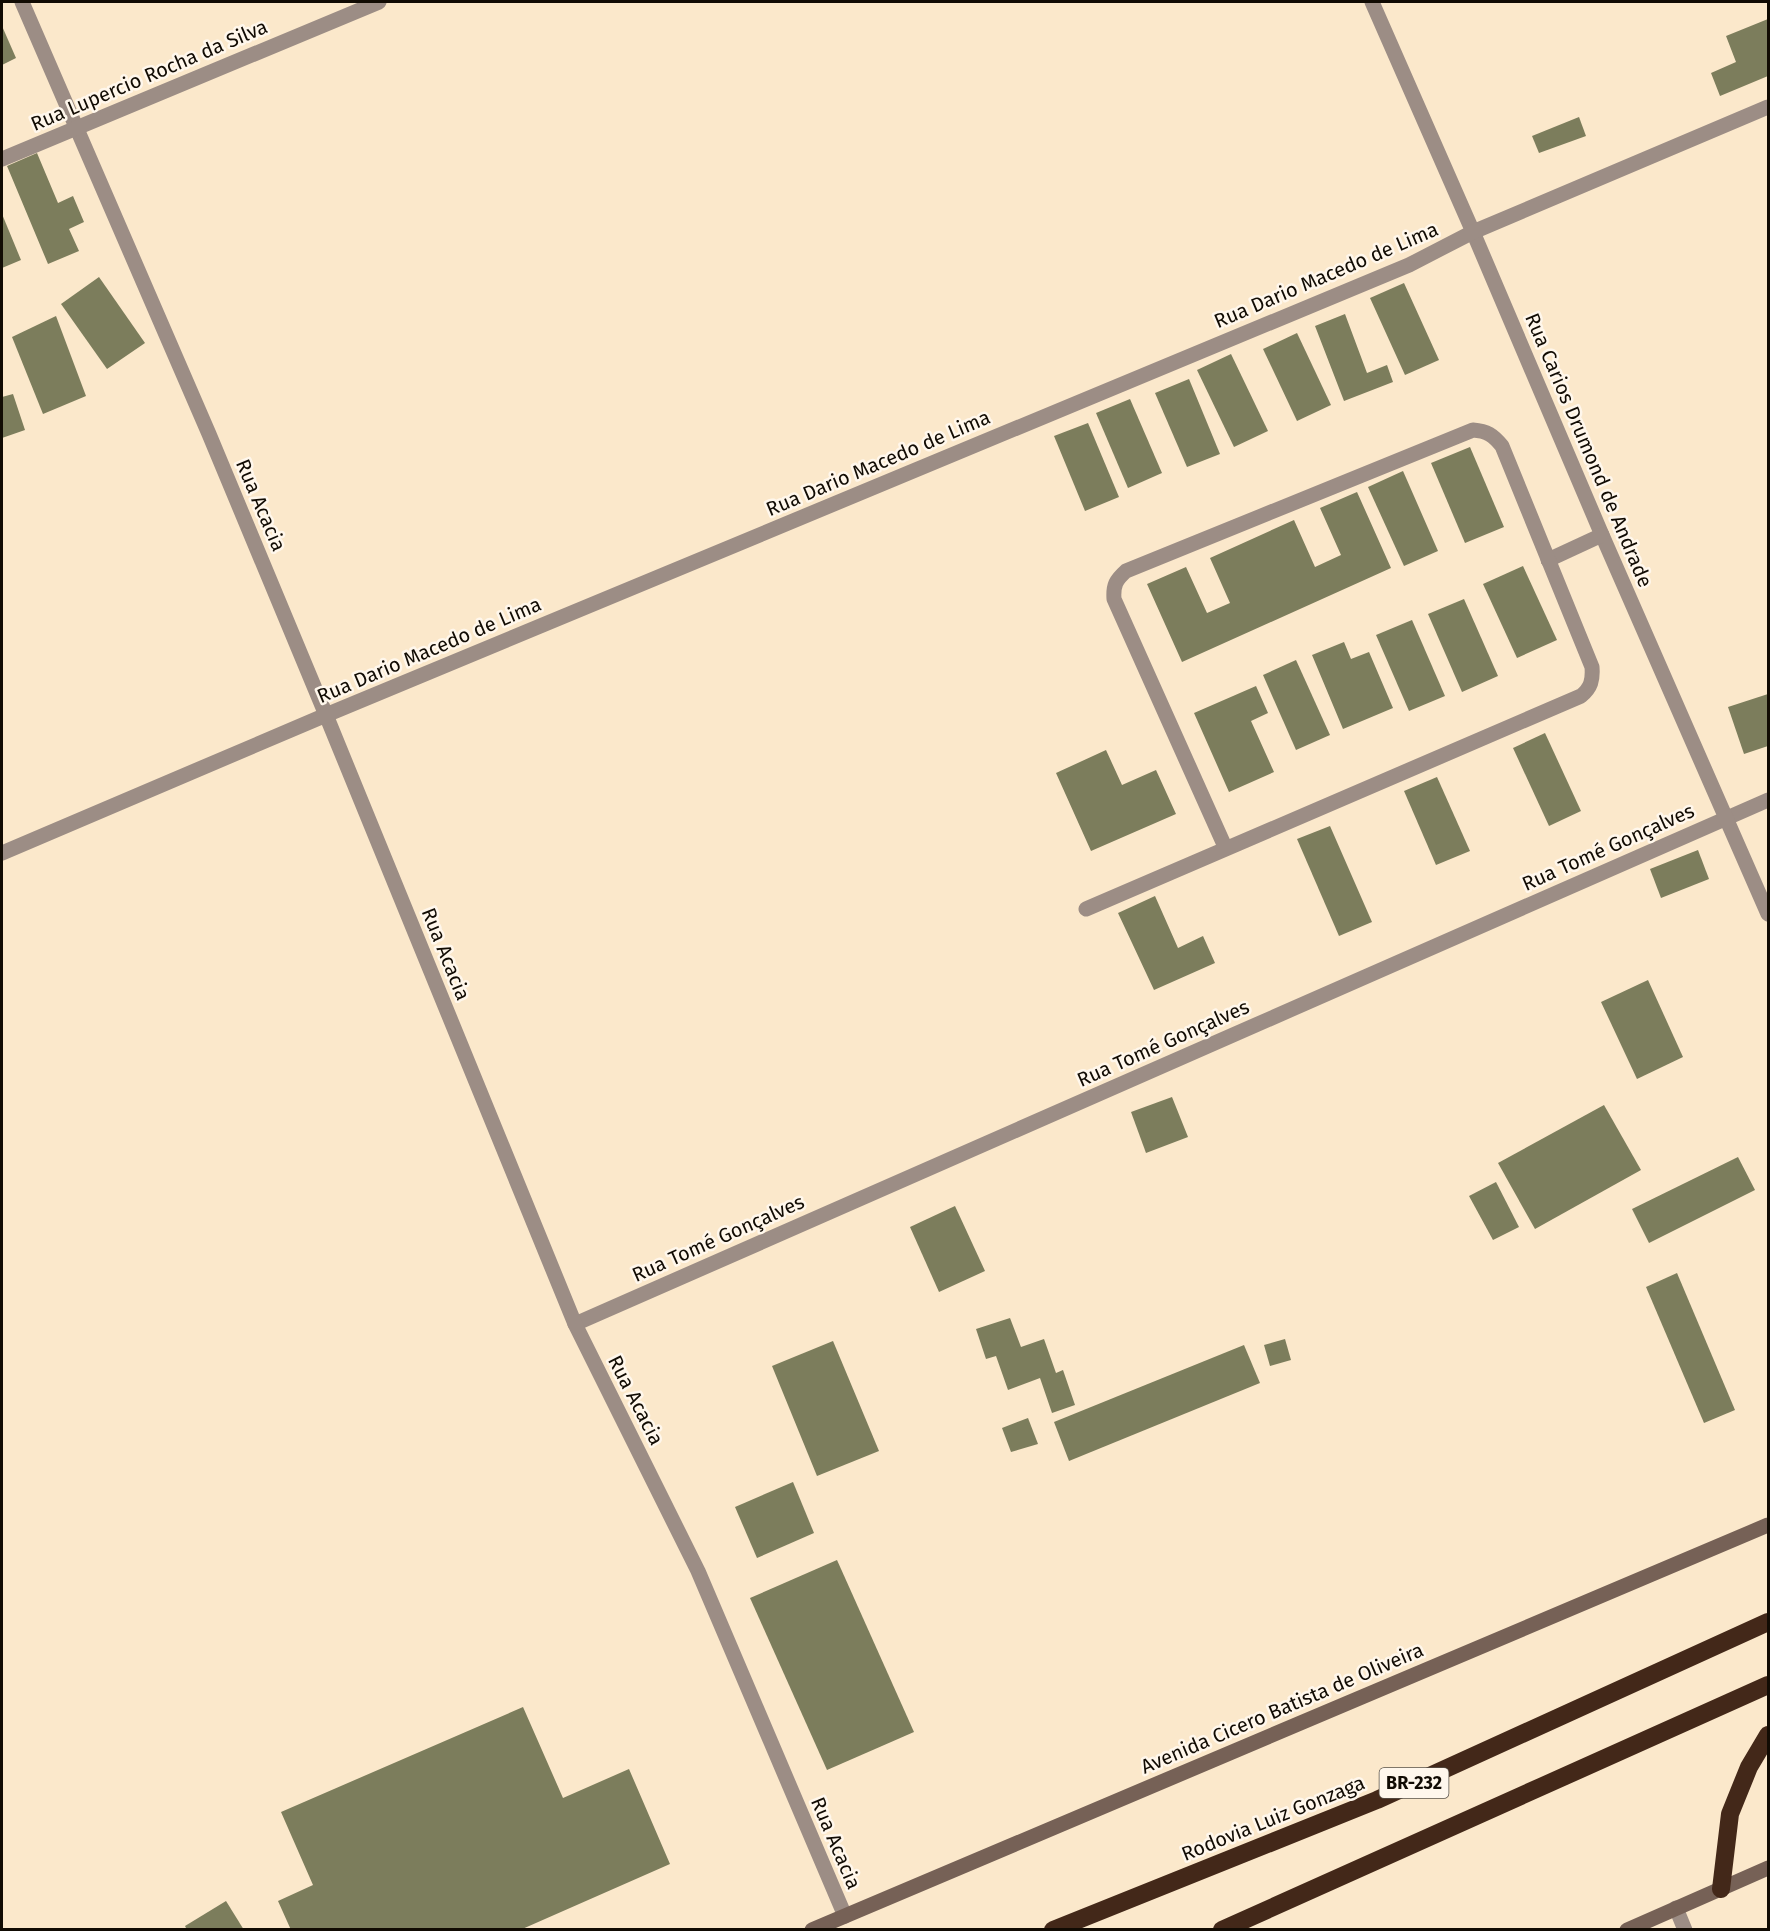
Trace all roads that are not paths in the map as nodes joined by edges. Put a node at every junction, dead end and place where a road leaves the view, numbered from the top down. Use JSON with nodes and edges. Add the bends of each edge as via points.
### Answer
{"nodes":[{"id":1,"x":22,"y":2,"type":"edge"},
{"id":2,"x":379,"y":2,"type":"edge"},
{"id":3,"x":1372,"y":2,"type":"edge"},
{"id":4,"x":1768,"y":107,"type":"edge"},
{"id":5,"x":75,"y":128,"type":"junction"},
{"id":6,"x":2,"y":159,"type":"edge"},
{"id":7,"x":1473,"y":232,"type":"junction"},
{"id":8,"x":1602,"y":535,"type":"junction"},
{"id":9,"x":1548,"y":560,"type":"junction"},
{"id":10,"x":326,"y":715,"type":"junction"},
{"id":11,"x":1768,"y":800,"type":"edge"},
{"id":12,"x":1727,"y":818,"type":"junction"},
{"id":13,"x":1226,"y":849,"type":"junction"},
{"id":14,"x":2,"y":853,"type":"edge"},
{"id":15,"x":1086,"y":909,"type":"dead end"},
{"id":16,"x":1768,"y":914,"type":"edge"},
{"id":17,"x":574,"y":1324,"type":"junction"},
{"id":18,"x":1768,"y":1526,"type":"edge"},
{"id":19,"x":1768,"y":1622,"type":"edge"},
{"id":20,"x":1768,"y":1685,"type":"edge"},
{"id":21,"x":1768,"y":1735,"type":"edge"},
{"id":22,"x":1768,"y":1868,"type":"edge"},
{"id":23,"x":1721,"y":1889,"type":"junction"},
{"id":24,"x":1677,"y":1908,"type":"junction"},
{"id":25,"x":845,"y":1916,"type":"junction"},
{"id":26,"x":812,"y":1929,"type":"edge"},
{"id":27,"x":1053,"y":1929,"type":"edge"},
{"id":28,"x":1222,"y":1929,"type":"edge"},
{"id":29,"x":1627,"y":1929,"type":"edge"},
{"id":30,"x":1684,"y":1929,"type":"edge"}],
"edges":[{"from":1,"to":5,"type":"street","name":"Rua Acacia"},
{"from":2,"to":5,"type":"street","name":"Rua Lupercio Rocha da Silva"},
{"from":3,"to":7,"type":"street","name":"Rua Carios Drumond de Andrade"},
{"from":4,"to":7,"type":"street","name":"Rua Dario Macedo de Lima"},
{"from":5,"to":6,"type":"street","name":"Rua Lupercio Rocha da Silva"},
{"from":5,"to":10,"type":"street","name":"Rua Acacia"},
{"from":7,"to":8,"type":"street","name":"Rua Carios Drumond de Andrade"},
{"from":7,"to":10,"type":"street","name":"Rua Dario Macedo de Lima","via":[[1409,265]]},
{"from":8,"to":9,"type":"street"},
{"from":8,"to":12,"type":"street","name":"Rua Carios Drumond de Andrade"},
{"from":9,"to":13,"type":"street","via":[[1592,667],[1588,690]]},
{"from":9,"to":13,"type":"street","via":[[1502,446],[1493,435],[1473,430],[1126,571],[1113,586],[1114,599]]},
{"from":10,"to":14,"type":"street","name":"Rua Dario Macedo de Lima"},
{"from":10,"to":17,"type":"street","name":"Rua Acacia"},
{"from":11,"to":12,"type":"street","name":"Rua Tomé Gonçalves"},
{"from":12,"to":16,"type":"street","name":"Rua Carios Drumond de Andrade"},
{"from":12,"to":17,"type":"street","name":"Rua Tomé Gonçalves"},
{"from":13,"to":15,"type":"street"},
{"from":17,"to":25,"type":"street","name":"Rua Acacia","via":[[698,1571]]},
{"from":18,"to":25,"type":"main road","name":"Avenida Cicero Batista de Oliveira"},
{"from":19,"to":27,"type":"highway","name":"Rodovia Luiz Gonzaga","number":"BR-232","via":[[1377,1800]]},
{"from":20,"to":28,"type":"highway","number":"BR-232"},
{"from":21,"to":23,"type":"highway","via":[[1749,1767],[1730,1814]]},
{"from":22,"to":23,"type":"main road"},
{"from":23,"to":24,"type":"main road"},
{"from":24,"to":29,"type":"main road"},
{"from":24,"to":30,"type":"street"},
{"from":25,"to":26,"type":"main road","name":"Avenida Cicero Batista de Oliveira"}]}
